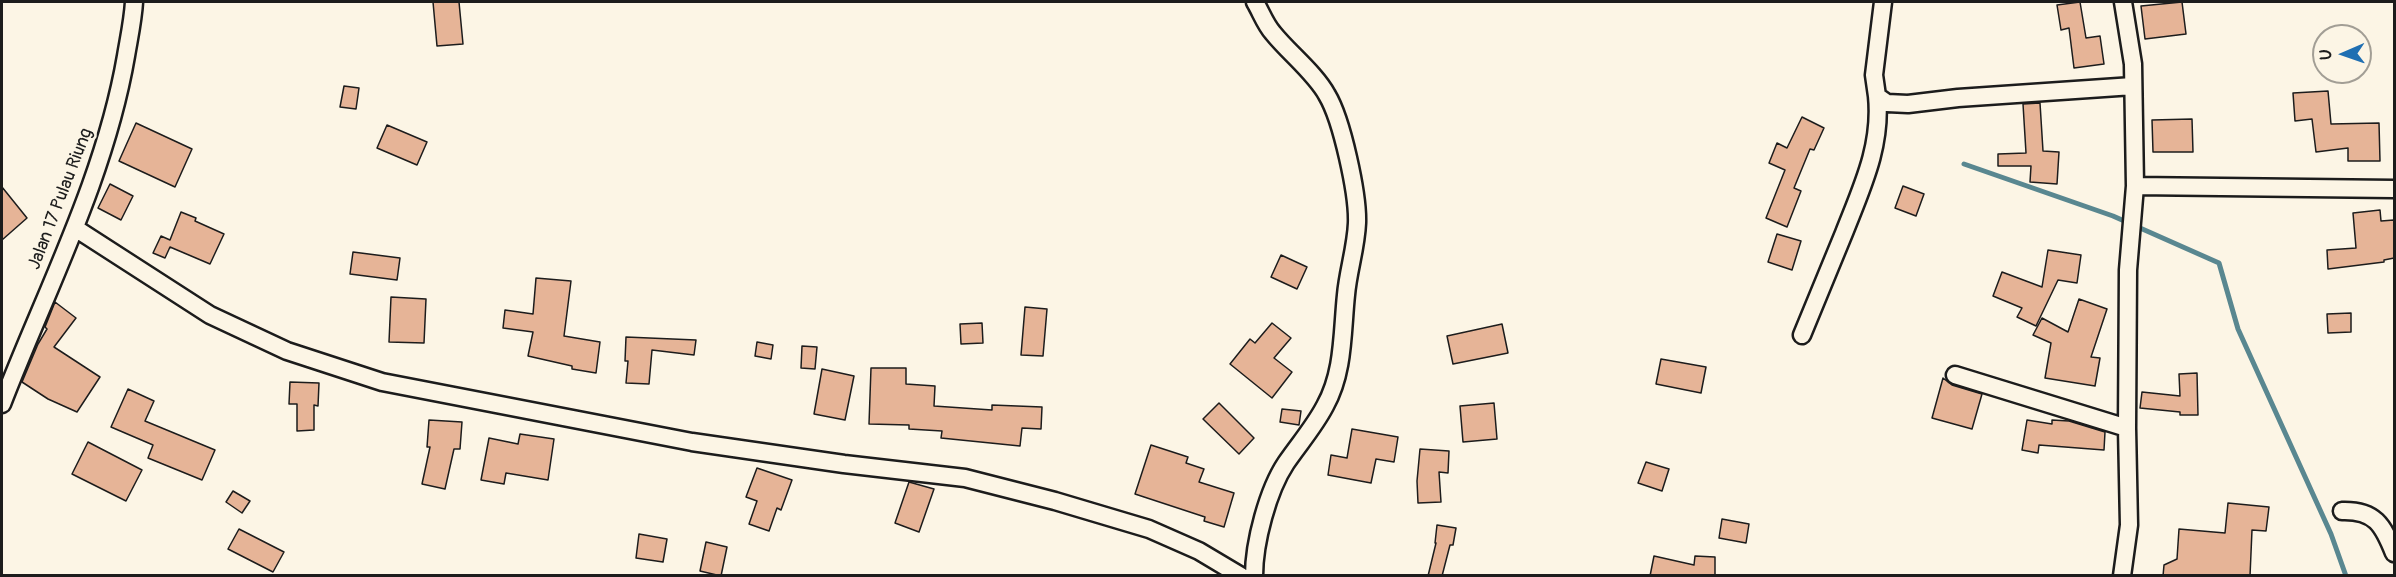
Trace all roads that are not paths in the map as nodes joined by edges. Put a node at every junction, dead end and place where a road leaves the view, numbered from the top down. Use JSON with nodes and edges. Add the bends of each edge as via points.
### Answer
{"nodes":[{"id":1,"x":134,"y":2,"type":"edge"},
{"id":2,"x":1255,"y":2,"type":"edge"},
{"id":3,"x":1883,"y":2,"type":"edge"},
{"id":4,"x":2123,"y":2,"type":"edge"},
{"id":5,"x":2133,"y":86,"type":"junction"},
{"id":6,"x":1876,"y":96,"type":"junction"},
{"id":7,"x":2135,"y":186,"type":"junction"},
{"id":8,"x":2394,"y":189,"type":"edge"},
{"id":9,"x":75,"y":228,"type":"junction"},
{"id":10,"x":1802,"y":336,"type":"dead end"},
{"id":11,"x":1955,"y":375,"type":"dead end"},
{"id":12,"x":2,"y":404,"type":"edge"},
{"id":13,"x":2127,"y":428,"type":"junction"},
{"id":14,"x":2342,"y":511,"type":"dead end"},
{"id":15,"x":2394,"y":553,"type":"edge"},
{"id":16,"x":1241,"y":576,"type":"edge"},
{"id":17,"x":1254,"y":576,"type":"edge"},
{"id":18,"x":2122,"y":576,"type":"edge"}],
"edges":[{"from":1,"to":9,"type":"street","name":"Jalan 17 Pulau Riung","via":[[120,91]]},
{"from":2,"to":17,"type":"street","via":[[1271,31],[1326,93],[1336,114],[1357,220],[1335,386],[1273,488],[1254,558]]},
{"from":3,"to":6,"type":"street","via":[[1874,75]]},
{"from":4,"to":5,"type":"street"},
{"from":5,"to":6,"type":"street","via":[[1908,105],[1887,103]]},
{"from":5,"to":7,"type":"street"},
{"from":6,"to":10,"type":"street","via":[[1879,120],[1863,184]]},
{"from":7,"to":8,"type":"street"},
{"from":7,"to":13,"type":"street","via":[[2128,270]]},
{"from":9,"to":12,"type":"street","name":"Jalan 17 Pulau Riung"},
{"from":9,"to":16,"type":"street","via":[[210,315],[287,351],[382,382],[692,442],[964,478],[1149,529],[1199,551]]},
{"from":11,"to":13,"type":"street"},
{"from":13,"to":18,"type":"street","via":[[2129,525]]},
{"from":14,"to":15,"type":"street","via":[[2359,511],[2383,526]]}]}
